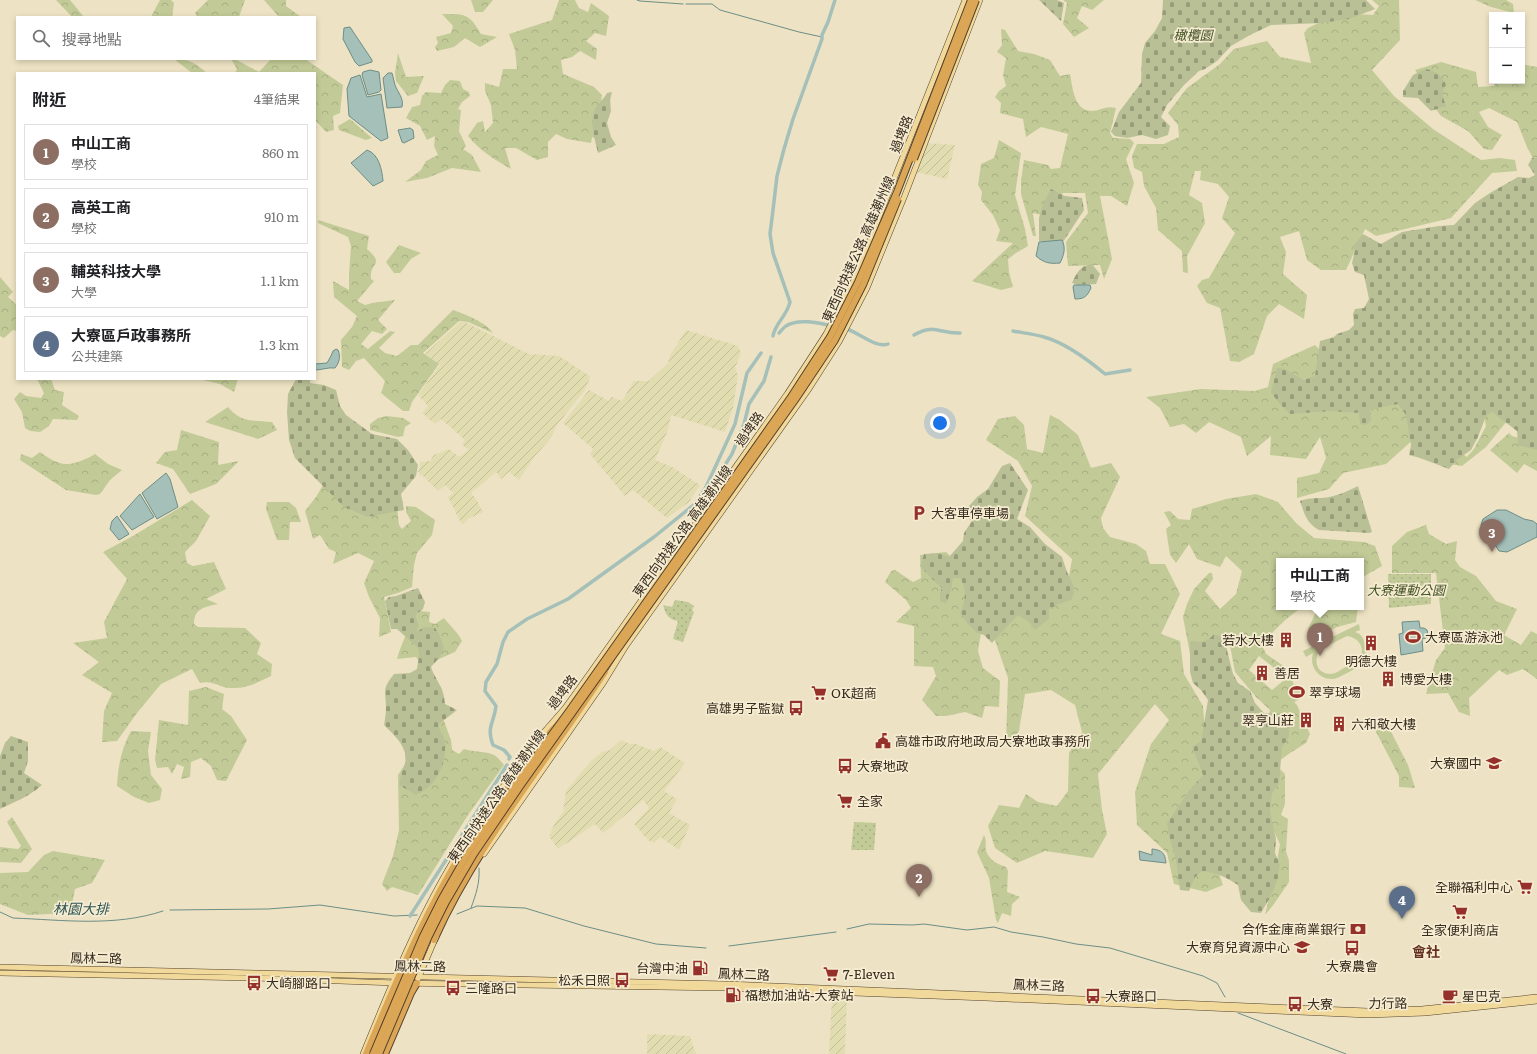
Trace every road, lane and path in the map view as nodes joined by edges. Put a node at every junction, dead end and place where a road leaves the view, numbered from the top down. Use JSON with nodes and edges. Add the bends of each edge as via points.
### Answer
{"nodes":[{"id":1,"x":965,"y":0,"type":"edge"},
{"id":2,"x":970,"y":0,"type":"edge"},
{"id":3,"x":976,"y":0,"type":"edge"},
{"id":4,"x":980,"y":0,"type":"edge"},
{"id":5,"x":623,"y":643,"type":"junction"},
{"id":6,"x":569,"y":711,"type":"junction"},
{"id":7,"x":434,"y":940,"type":"junction"},
{"id":8,"x":0,"y":967,"type":"edge"},
{"id":9,"x":0,"y":973,"type":"edge"},
{"id":10,"x":397,"y":977,"type":"junction"},
{"id":11,"x":418,"y":980,"type":"junction"},
{"id":12,"x":394,"y":983,"type":"junction"},
{"id":13,"x":839,"y":990,"type":"joint"},
{"id":14,"x":1537,"y":997,"type":"edge"},
{"id":15,"x":1537,"y":1001,"type":"edge"},
{"id":16,"x":1238,"y":1007,"type":"junction"},
{"id":17,"x":367,"y":1054,"type":"edge"},
{"id":18,"x":379,"y":1054,"type":"edge"},
{"id":19,"x":386,"y":1054,"type":"edge"}],
"edges":[{"from":1,"to":10,"type":"main road","name":"過埤路","via":[[854,280],[829,328],[787,394],[590,673],[565,708],[530,748],[462,847],[414,932]]},
{"from":2,"to":6,"type":"highway","name":"東西向快速公路 高雄潮州線","bridge":true,"via":[[897,192],[858,282],[830,337],[791,397]]},
{"from":3,"to":5,"type":"highway","name":"東西向快速公路 高雄潮州線","bridge":true,"via":[[863,285],[835,340],[796,400]]},
{"from":4,"to":7,"type":"main road","name":"過埤路","via":[[867,288],[844,331],[809,389],[626,646],[604,682],[468,878]]},
{"from":5,"to":7,"type":"highway","bridge":true,"via":[[494,832],[448,910]]},
{"from":5,"to":18,"type":"highway","name":"東西向快速公路 高雄潮州線","bridge":true,"via":[[474,854],[428,938]]},
{"from":6,"to":10,"type":"highway","bridge":true,"via":[[512,780],[465,849],[444,883]]},
{"from":6,"to":17,"type":"highway","name":"東西向快速公路 高雄潮州線","bridge":true,"via":[[456,872]]},
{"from":7,"to":11,"type":"main road","name":"過埤路"},
{"from":8,"to":10,"type":"main road","name":"鳳林二路"},
{"from":9,"to":12,"type":"main road","name":"鳳林二路"},
{"from":10,"to":11,"type":"main road","name":"鳳林二路"},
{"from":10,"to":12,"type":"highway"},
{"from":11,"to":12,"type":"main road","name":"鳳林二路"},
{"from":11,"to":13,"type":"main road","name":"鳳林二路"},
{"from":11,"to":19,"type":"highway","via":[[410,993]]},
{"from":12,"to":17,"type":"highway"},
{"from":13,"to":16,"type":"main road","name":"鳳林三路"},
{"from":14,"to":16,"type":"main road","name":"力行路","via":[[1399,1011]]},
{"from":15,"to":16,"type":"main road","name":"力行路","via":[[1399,1015]]}]}
